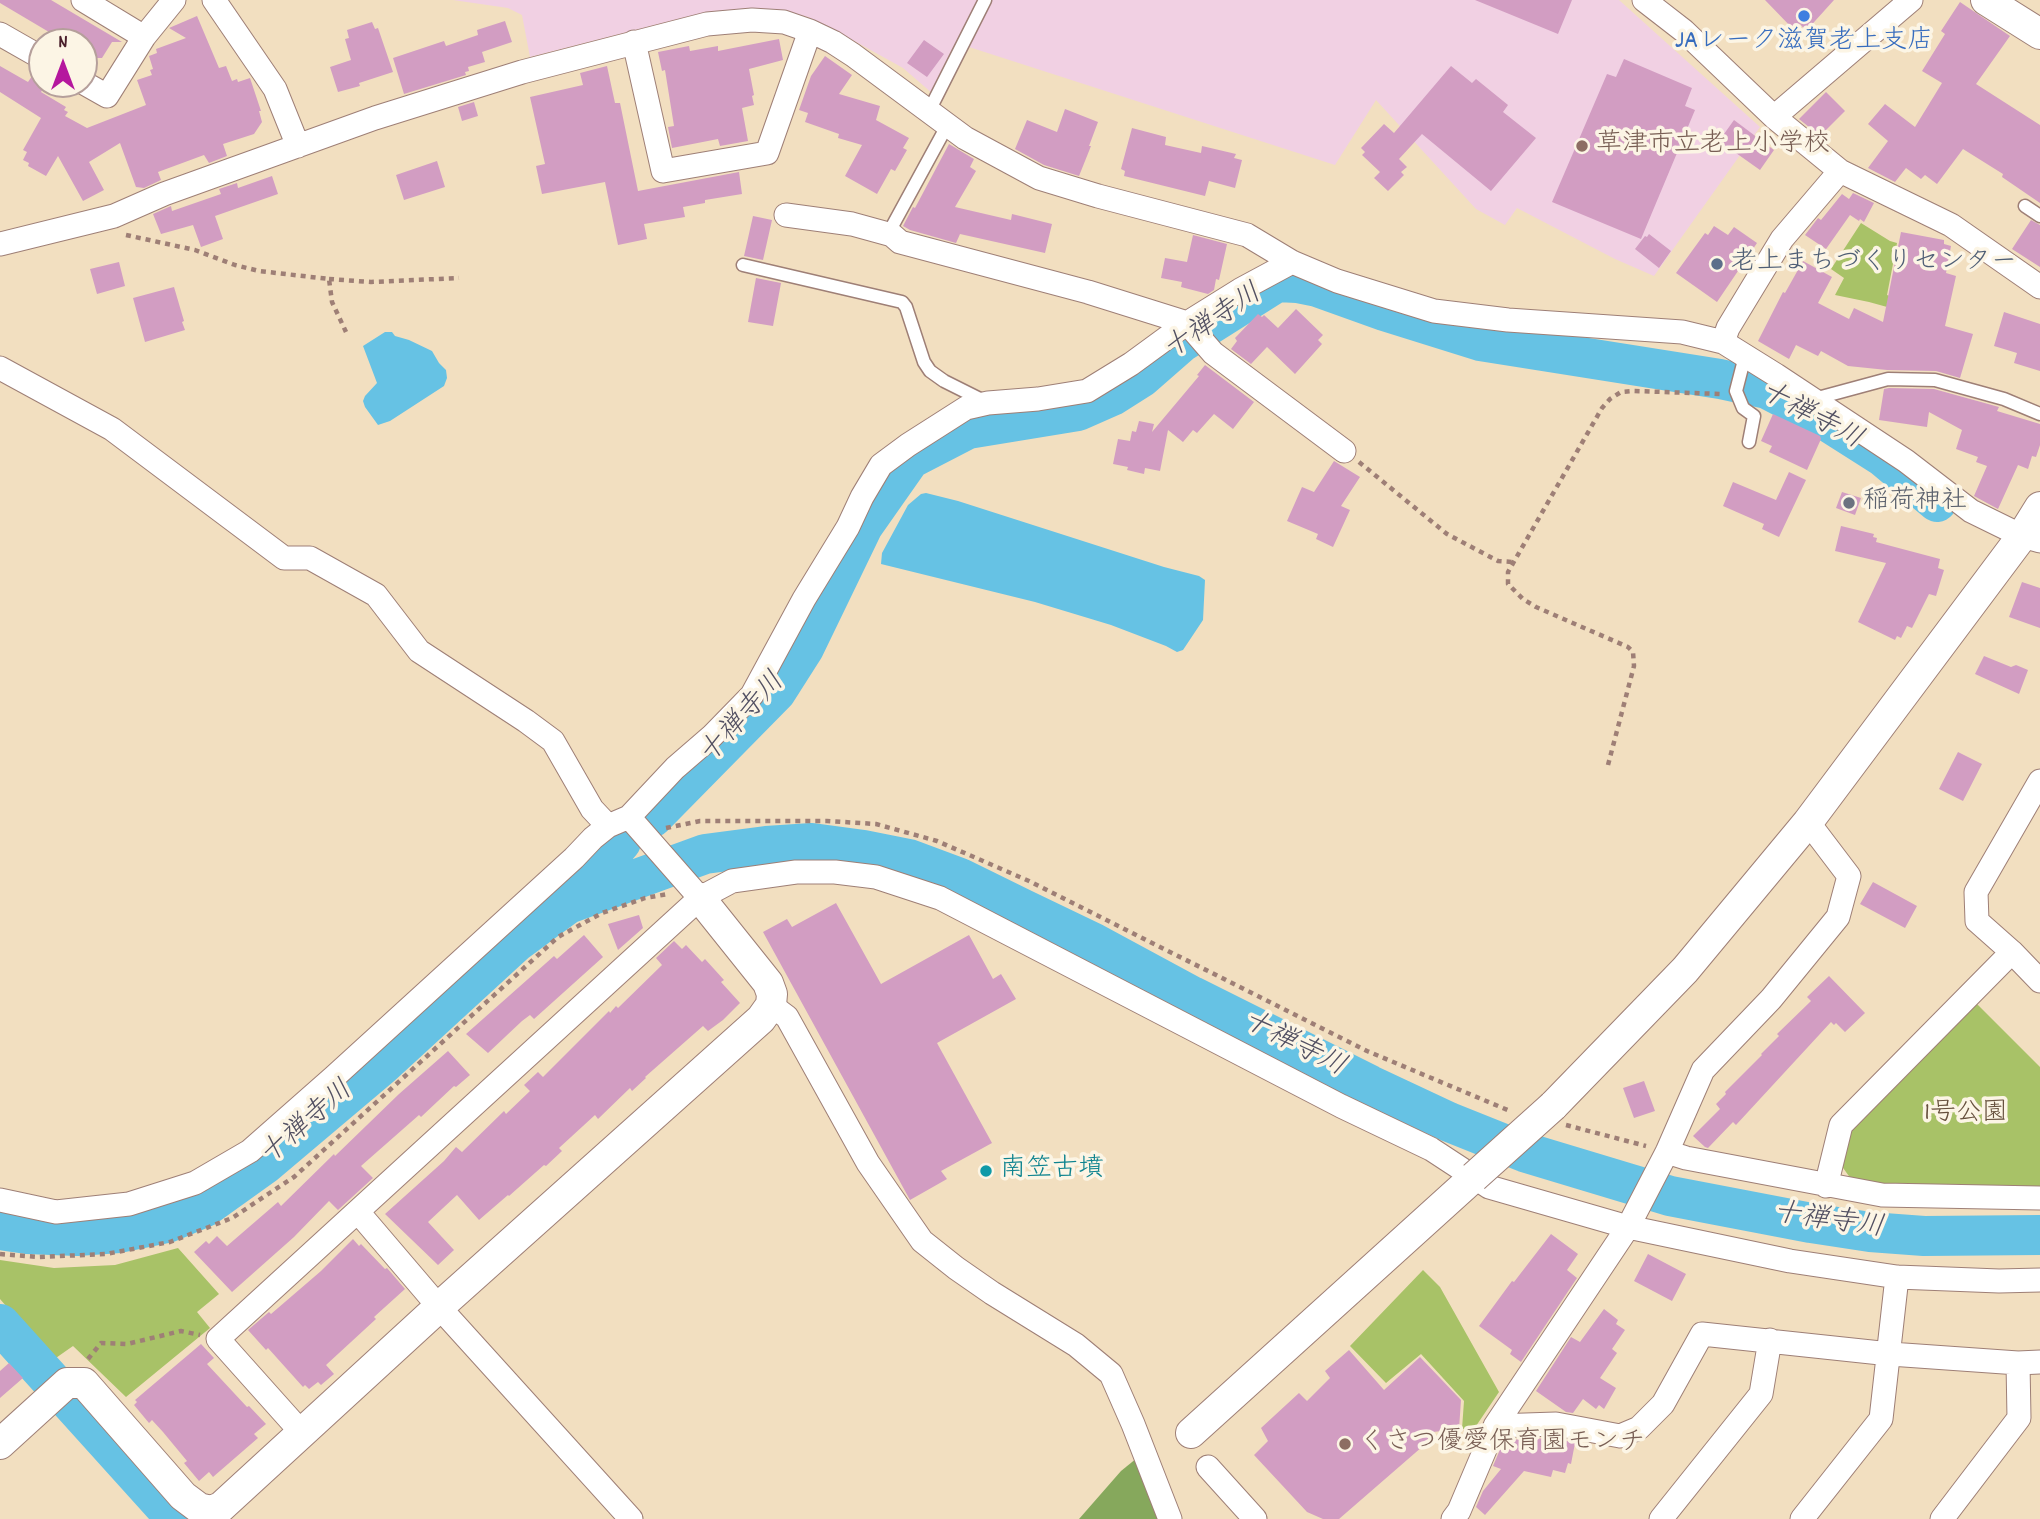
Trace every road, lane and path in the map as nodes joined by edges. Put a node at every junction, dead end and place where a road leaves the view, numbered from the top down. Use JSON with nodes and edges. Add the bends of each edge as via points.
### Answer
{"nodes":[{"id":1,"x":83,"y":0,"type":"edge"},
{"id":2,"x":174,"y":0,"type":"edge"},
{"id":3,"x":214,"y":0,"type":"edge"},
{"id":4,"x":985,"y":0,"type":"edge"},
{"id":5,"x":1644,"y":0,"type":"edge"},
{"id":6,"x":1911,"y":0,"type":"edge"},
{"id":7,"x":1986,"y":0,"type":"edge"},
{"id":8,"x":810,"y":31,"type":"junction"},
{"id":9,"x":0,"y":34,"type":"edge"},
{"id":10,"x":2040,"y":34,"type":"edge"},
{"id":11,"x":144,"y":37,"type":"junction"},
{"id":12,"x":634,"y":43,"type":"junction"},
{"id":13,"x":28,"y":50,"type":"edge"},
{"id":14,"x":98,"y":91,"type":"edge"},
{"id":15,"x":938,"y":117,"type":"junction"},
{"id":16,"x":1774,"y":117,"type":"junction"},
{"id":17,"x":298,"y":146,"type":"junction"},
{"id":18,"x":1840,"y":171,"type":"junction"},
{"id":19,"x":2025,"y":206,"type":"dead end"},
{"id":20,"x":786,"y":215,"type":"dead end"},
{"id":21,"x":2040,"y":216,"type":"edge"},
{"id":22,"x":121,"y":234,"type":"dead end"},
{"id":23,"x":888,"y":234,"type":"junction"},
{"id":24,"x":0,"y":244,"type":"edge"},
{"id":25,"x":1292,"y":262,"type":"junction"},
{"id":26,"x":743,"y":265,"type":"dead end"},
{"id":27,"x":458,"y":278,"type":"dead end"},
{"id":28,"x":329,"y":279,"type":"junction"},
{"id":29,"x":2040,"y":287,"type":"edge"},
{"id":30,"x":1193,"y":331,"type":"junction"},
{"id":31,"x":346,"y":332,"type":"dead end"},
{"id":32,"x":1723,"y":342,"type":"junction"},
{"id":33,"x":1745,"y":356,"type":"junction"},
{"id":34,"x":0,"y":368,"type":"edge"},
{"id":35,"x":1736,"y":390,"type":"junction"},
{"id":36,"x":1813,"y":400,"type":"junction"},
{"id":37,"x":988,"y":403,"type":"junction"},
{"id":38,"x":2040,"y":414,"type":"edge"},
{"id":39,"x":1749,"y":442,"type":"dead end"},
{"id":40,"x":1344,"y":451,"type":"joint"},
{"id":41,"x":2040,"y":507,"type":"edge"},
{"id":42,"x":2031,"y":538,"type":"edge"},
{"id":43,"x":1514,"y":562,"type":"junction"},
{"id":44,"x":1608,"y":765,"type":"dead end"},
{"id":45,"x":2040,"y":781,"type":"edge"},
{"id":46,"x":1808,"y":822,"type":"junction"},
{"id":47,"x":633,"y":829,"type":"junction"},
{"id":48,"x":692,"y":888,"type":"junction"},
{"id":49,"x":2012,"y":952,"type":"junction"},
{"id":50,"x":2040,"y":981,"type":"edge"},
{"id":51,"x":771,"y":1005,"type":"junction"},
{"id":52,"x":1514,"y":1112,"type":"dead end"},
{"id":53,"x":1559,"y":1116,"type":"junction"},
{"id":54,"x":1663,"y":1160,"type":"junction"},
{"id":55,"x":1474,"y":1177,"type":"junction"},
{"id":56,"x":1826,"y":1186,"type":"junction"},
{"id":57,"x":2040,"y":1198,"type":"edge"},
{"id":58,"x":0,"y":1200,"type":"edge"},
{"id":59,"x":358,"y":1212,"type":"junction"},
{"id":60,"x":1628,"y":1227,"type":"junction"},
{"id":61,"x":0,"y":1254,"type":"edge"},
{"id":62,"x":1897,"y":1277,"type":"junction"},
{"id":63,"x":2040,"y":1280,"type":"edge"},
{"id":64,"x":439,"y":1307,"type":"junction"},
{"id":65,"x":218,"y":1339,"type":"junction"},
{"id":66,"x":1770,"y":1340,"type":"junction"},
{"id":67,"x":1890,"y":1354,"type":"junction"},
{"id":68,"x":2029,"y":1362,"type":"edge"},
{"id":69,"x":67,"y":1383,"type":"junction"},
{"id":70,"x":1495,"y":1426,"type":"junction"},
{"id":71,"x":302,"y":1433,"type":"junction"},
{"id":72,"x":1191,"y":1433,"type":"dead end"},
{"id":73,"x":0,"y":1444,"type":"edge"},
{"id":74,"x":1208,"y":1467,"type":"dead end"},
{"id":75,"x":631,"y":1519,"type":"edge"},
{"id":76,"x":1170,"y":1519,"type":"edge"},
{"id":77,"x":1255,"y":1519,"type":"edge"},
{"id":78,"x":1453,"y":1519,"type":"edge"},
{"id":79,"x":1661,"y":1519,"type":"edge"},
{"id":80,"x":1802,"y":1519,"type":"edge"},
{"id":81,"x":1941,"y":1519,"type":"edge"}],
"edges":[{"from":1,"to":11,"type":"street"},
{"from":2,"to":11,"type":"street"},
{"from":3,"to":17,"type":"street","via":[[275,89]]},
{"from":4,"to":15,"type":"lane"},
{"from":5,"to":16,"type":"street","via":[[1684,31]]},
{"from":6,"to":16,"type":"street"},
{"from":7,"to":10,"type":"street"},
{"from":8,"to":12,"type":"street","via":[[784,22],[751,20],[707,24]]},
{"from":8,"to":12,"type":"street","via":[[767,153],[663,171]]},
{"from":8,"to":15,"type":"street","via":[[853,55]]},
{"from":9,"to":13,"type":"street"},
{"from":11,"to":14,"type":"street","via":[[107,96]]},
{"from":12,"to":17,"type":"street","via":[[522,72]]},
{"from":15,"to":23,"type":"lane"},
{"from":15,"to":25,"type":"street","via":[[965,138],[1039,177],[1247,235]]},
{"from":16,"to":18,"type":"street"},
{"from":17,"to":24,"type":"street","via":[[114,216]]},
{"from":18,"to":29,"type":"street","via":[[1951,225]]},
{"from":18,"to":32,"type":"street","via":[[1782,239]]},
{"from":19,"to":21,"type":"lane"},
{"from":20,"to":23,"type":"street"},
{"from":22,"to":28,"type":"path","via":[[195,250],[259,271]]},
{"from":23,"to":30,"type":"street","via":[[900,242],[1088,292]]},
{"from":25,"to":30,"type":"street","via":[[1240,290]]},
{"from":25,"to":32,"type":"street","via":[[1433,312],[1682,332]]},
{"from":26,"to":37,"type":"lane","via":[[902,302],[930,372]]},
{"from":27,"to":28,"type":"path"},
{"from":28,"to":31,"type":"path","via":[[332,302]]},
{"from":30,"to":37,"type":"street","via":[[1087,391]]},
{"from":30,"to":40,"type":"street","via":[[1213,353]]},
{"from":32,"to":33,"type":"street"},
{"from":33,"to":35,"type":"lane"},
{"from":33,"to":36,"type":"street"},
{"from":34,"to":47,"type":"street","via":[[112,429],[284,558],[310,558],[376,595],[419,651],[553,741],[592,809]]},
{"from":35,"to":39,"type":"lane","via":[[1743,408],[1754,416]]},
{"from":35,"to":43,"type":"path","via":[[1722,394],[1634,391],[1610,399]]},
{"from":36,"to":38,"type":"lane","via":[[1888,379],[1935,380],[2004,398]]},
{"from":36,"to":42,"type":"street","via":[[1971,510]]},
{"from":37,"to":47,"type":"street","via":[[966,408],[881,465],[752,695],[675,768]]},
{"from":40,"to":43,"type":"path","via":[[1447,534],[1498,561]]},
{"from":41,"to":42,"type":"street"},
{"from":42,"to":46,"type":"street"},
{"from":43,"to":44,"type":"path","via":[[1508,584],[1523,599],[1633,652],[1634,666]]},
{"from":45,"to":49,"type":"street","via":[[1976,892],[1977,922]]},
{"from":46,"to":53,"type":"street"},
{"from":46,"to":54,"type":"street","via":[[1849,876],[1838,917],[1771,999],[1703,1070]]},
{"from":47,"to":48,"type":"street"},
{"from":47,"to":52,"type":"path","via":[[700,821],[827,821],[876,824],[937,841],[1042,887],[1367,1051]]},
{"from":47,"to":58,"type":"street","via":[[250,1151],[195,1184],[130,1204],[56,1212]]},
{"from":48,"to":51,"type":"street","via":[[768,983]]},
{"from":48,"to":55,"type":"street","via":[[796,872],[835,872],[876,877],[940,898],[1431,1149]]},
{"from":48,"to":59,"type":"street"},
{"from":48,"to":61,"type":"path","via":[[601,914],[558,937],[294,1177],[232,1218],[170,1242],[106,1254]]},
{"from":49,"to":50,"type":"street"},
{"from":49,"to":56,"type":"street","via":[[1841,1125]]},
{"from":51,"to":64,"type":"street","via":[[704,1071]]},
{"from":51,"to":76,"type":"street","via":[[787,1017],[868,1163],[922,1241],[992,1293],[1076,1345],[1111,1374]]},
{"from":53,"to":54,"type":"path"},
{"from":53,"to":55,"type":"street","bridge":true},
{"from":54,"to":56,"type":"street","via":[[1686,1157]]},
{"from":54,"to":60,"type":"street"},
{"from":55,"to":60,"type":"street","via":[[1489,1187]]},
{"from":55,"to":72,"type":"street"},
{"from":56,"to":57,"type":"street","via":[[1882,1195]]},
{"from":59,"to":64,"type":"street"},
{"from":59,"to":65,"type":"street"},
{"from":60,"to":62,"type":"street","via":[[1790,1261]]},
{"from":60,"to":70,"type":"street"},
{"from":62,"to":63,"type":"street"},
{"from":62,"to":67,"type":"street"},
{"from":64,"to":71,"type":"street"},
{"from":64,"to":75,"type":"street"},
{"from":65,"to":69,"type":"path","via":[[181,1331],[127,1344],[101,1343]]},
{"from":65,"to":71,"type":"street"},
{"from":66,"to":67,"type":"street"},
{"from":66,"to":70,"type":"street","via":[[1702,1334],[1663,1404],[1639,1428],[1620,1436],[1556,1424]]},
{"from":66,"to":79,"type":"street","via":[[1761,1394]]},
{"from":67,"to":68,"type":"street"},
{"from":67,"to":80,"type":"street","via":[[1881,1419]]},
{"from":68,"to":81,"type":"street","via":[[2019,1418]]},
{"from":69,"to":71,"type":"street","via":[[84,1383],[183,1496],[211,1511]]},
{"from":69,"to":73,"type":"street"},
{"from":70,"to":78,"type":"street"},
{"from":74,"to":77,"type":"street"}]}
